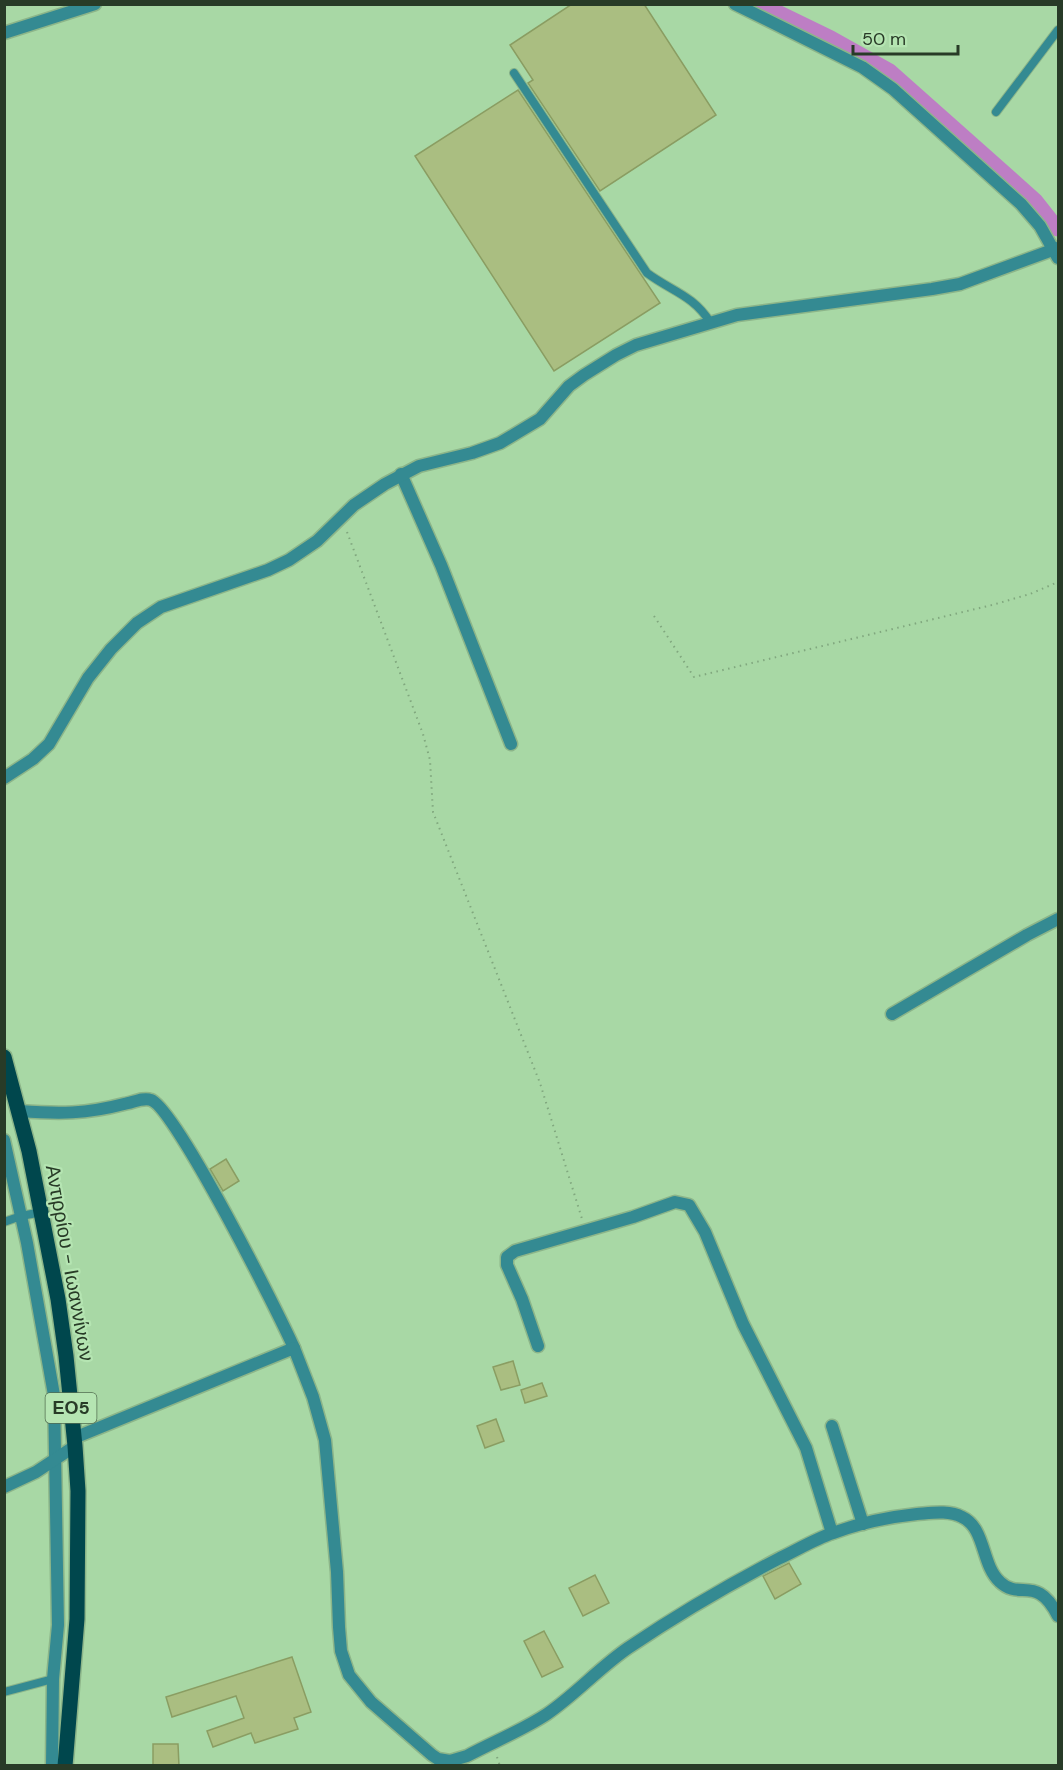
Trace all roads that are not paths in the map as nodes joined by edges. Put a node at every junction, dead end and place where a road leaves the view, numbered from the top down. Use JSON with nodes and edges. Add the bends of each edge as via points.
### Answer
{"nodes":[{"id":1,"x":95,"y":4,"type":"edge"},
{"id":2,"x":735,"y":4,"type":"edge"},
{"id":3,"x":1059,"y":30,"type":"edge"},
{"id":4,"x":4,"y":33,"type":"edge"},
{"id":5,"x":514,"y":72,"type":"dead end"},
{"id":6,"x":996,"y":112,"type":"dead end"},
{"id":7,"x":1057,"y":252,"type":"edge"},
{"id":8,"x":710,"y":322,"type":"junction"},
{"id":9,"x":401,"y":474,"type":"junction"},
{"id":10,"x":511,"y":744,"type":"dead end"},
{"id":11,"x":4,"y":778,"type":"edge"},
{"id":12,"x":1059,"y":919,"type":"edge"},
{"id":13,"x":892,"y":1014,"type":"dead end"},
{"id":14,"x":4,"y":1057,"type":"edge"},
{"id":15,"x":20,"y":1112,"type":"junction"},
{"id":16,"x":4,"y":1140,"type":"edge"},
{"id":17,"x":42,"y":1212,"type":"junction"},
{"id":18,"x":21,"y":1216,"type":"junction"},
{"id":19,"x":4,"y":1222,"type":"edge"},
{"id":20,"x":538,"y":1347,"type":"dead end"},
{"id":21,"x":294,"y":1348,"type":"junction"},
{"id":22,"x":832,"y":1426,"type":"dead end"},
{"id":23,"x":75,"y":1442,"type":"junction"},
{"id":24,"x":55,"y":1460,"type":"junction"},
{"id":25,"x":4,"y":1487,"type":"edge"},
{"id":26,"x":863,"y":1524,"type":"junction"},
{"id":27,"x":832,"y":1533,"type":"junction"},
{"id":28,"x":1059,"y":1616,"type":"edge"},
{"id":29,"x":53,"y":1679,"type":"junction"},
{"id":30,"x":4,"y":1692,"type":"edge"},
{"id":31,"x":52,"y":1766,"type":"edge"},
{"id":32,"x":65,"y":1766,"type":"edge"}],
"edges":[{"from":1,"to":4,"type":"street"},
{"from":2,"to":7,"type":"street","via":[[878,77],[1021,204]]},
{"from":3,"to":6,"type":"lane"},
{"from":5,"to":8,"type":"lane","via":[[647,273],[694,302]]},
{"from":7,"to":8,"type":"street","via":[[960,284],[762,311]]},
{"from":8,"to":9,"type":"street","via":[[636,345],[599,364],[569,386],[540,418],[500,443]]},
{"from":9,"to":10,"type":"street"},
{"from":9,"to":11,"type":"street","via":[[354,505],[317,541],[289,560],[161,607],[137,624],[121,637],[88,678],[49,744]]},
{"from":12,"to":13,"type":"street"},
{"from":14,"to":15,"type":"main road","name":"Αντιρρίου - Ιωαννίνων","number":"ΕΟ5"},
{"from":15,"to":17,"type":"main road","name":"Αντιρρίου - Ιωαννίνων","number":"ΕΟ5"},
{"from":15,"to":21,"type":"street","via":[[75,1114],[146,1099],[156,1102],[176,1126],[247,1253]]},
{"from":16,"to":18,"type":"street"},
{"from":17,"to":18,"type":"lane"},
{"from":17,"to":23,"type":"main road","name":"Αντιρρίου - Ιωαννίνων","number":"ΕΟ5","via":[[58,1299]]},
{"from":18,"to":19,"type":"lane"},
{"from":18,"to":24,"type":"street","via":[[54,1395]]},
{"from":20,"to":27,"type":"street","via":[[507,1257],[515,1251],[675,1202],[689,1205],[806,1448]]},
{"from":21,"to":23,"type":"street"},
{"from":21,"to":27,"type":"street","via":[[325,1440],[344,1663],[356,1686],[371,1702],[438,1759],[458,1760],[544,1716],[627,1649],[701,1601]]},
{"from":22,"to":26,"type":"street"},
{"from":23,"to":24,"type":"street"},
{"from":23,"to":32,"type":"main road","name":"Αντιρρίου - Ιωαννίνων","number":"ΕΟ5","via":[[77,1619]]},
{"from":24,"to":25,"type":"street"},
{"from":24,"to":29,"type":"street","via":[[58,1625]]},
{"from":26,"to":27,"type":"street"},
{"from":26,"to":28,"type":"street","via":[[927,1514],[962,1517],[975,1530],[999,1581],[1007,1587],[1043,1594]]},
{"from":29,"to":30,"type":"lane"},
{"from":29,"to":31,"type":"street"}]}
